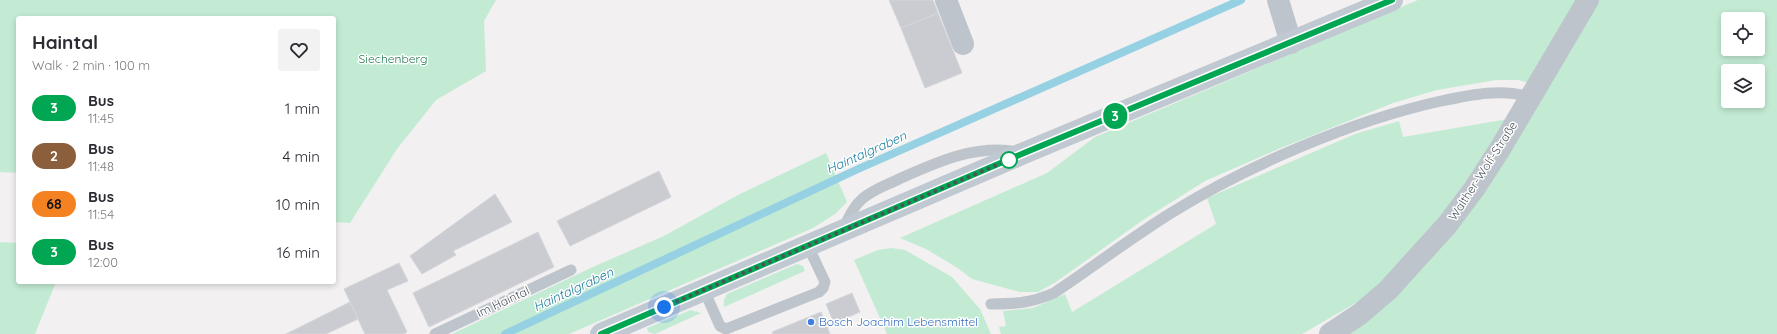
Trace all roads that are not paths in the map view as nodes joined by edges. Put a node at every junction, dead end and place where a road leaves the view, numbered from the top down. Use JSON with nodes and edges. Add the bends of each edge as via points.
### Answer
{"nodes":[{"id":1,"x":946,"y":0,"type":"edge"},
{"id":2,"x":1278,"y":0,"type":"edge"},
{"id":3,"x":1392,"y":0,"type":"edge"},
{"id":4,"x":1588,"y":0,"type":"edge"},
{"id":5,"x":1291,"y":43,"type":"junction"},
{"id":6,"x":963,"y":44,"type":"dead end"},
{"id":7,"x":1530,"y":97,"type":"junction"},
{"id":8,"x":808,"y":246,"type":"junction"},
{"id":9,"x":571,"y":270,"type":"dead end"},
{"id":10,"x":704,"y":290,"type":"junction"},
{"id":11,"x":991,"y":304,"type":"dead end"},
{"id":12,"x":435,"y":334,"type":"edge"},
{"id":13,"x":600,"y":334,"type":"edge"},
{"id":14,"x":1330,"y":334,"type":"edge"}],
"edges":[{"from":1,"to":6,"type":"street"},
{"from":2,"to":5,"type":"street"},
{"from":3,"to":5,"type":"main road"},
{"from":4,"to":7,"type":"street","name":"Walther-Wolf-Straße"},
{"from":5,"to":8,"type":"main road","via":[[1024,153]]},
{"from":7,"to":11,"type":"lane","via":[[1505,92],[1456,98],[1394,113],[1320,140],[1258,166],[1170,213],[1054,293],[1025,304]]},
{"from":7,"to":14,"type":"street","name":"Walther-Wolf-Straße","via":[[1474,189],[1447,225],[1388,290],[1360,314]]},
{"from":8,"to":10,"type":"main road"},
{"from":8,"to":10,"type":"lane","via":[[825,282],[819,292],[726,329],[720,326]]},
{"from":9,"to":12,"type":"lane","name":"Im Haintal"},
{"from":10,"to":13,"type":"main road"}]}
